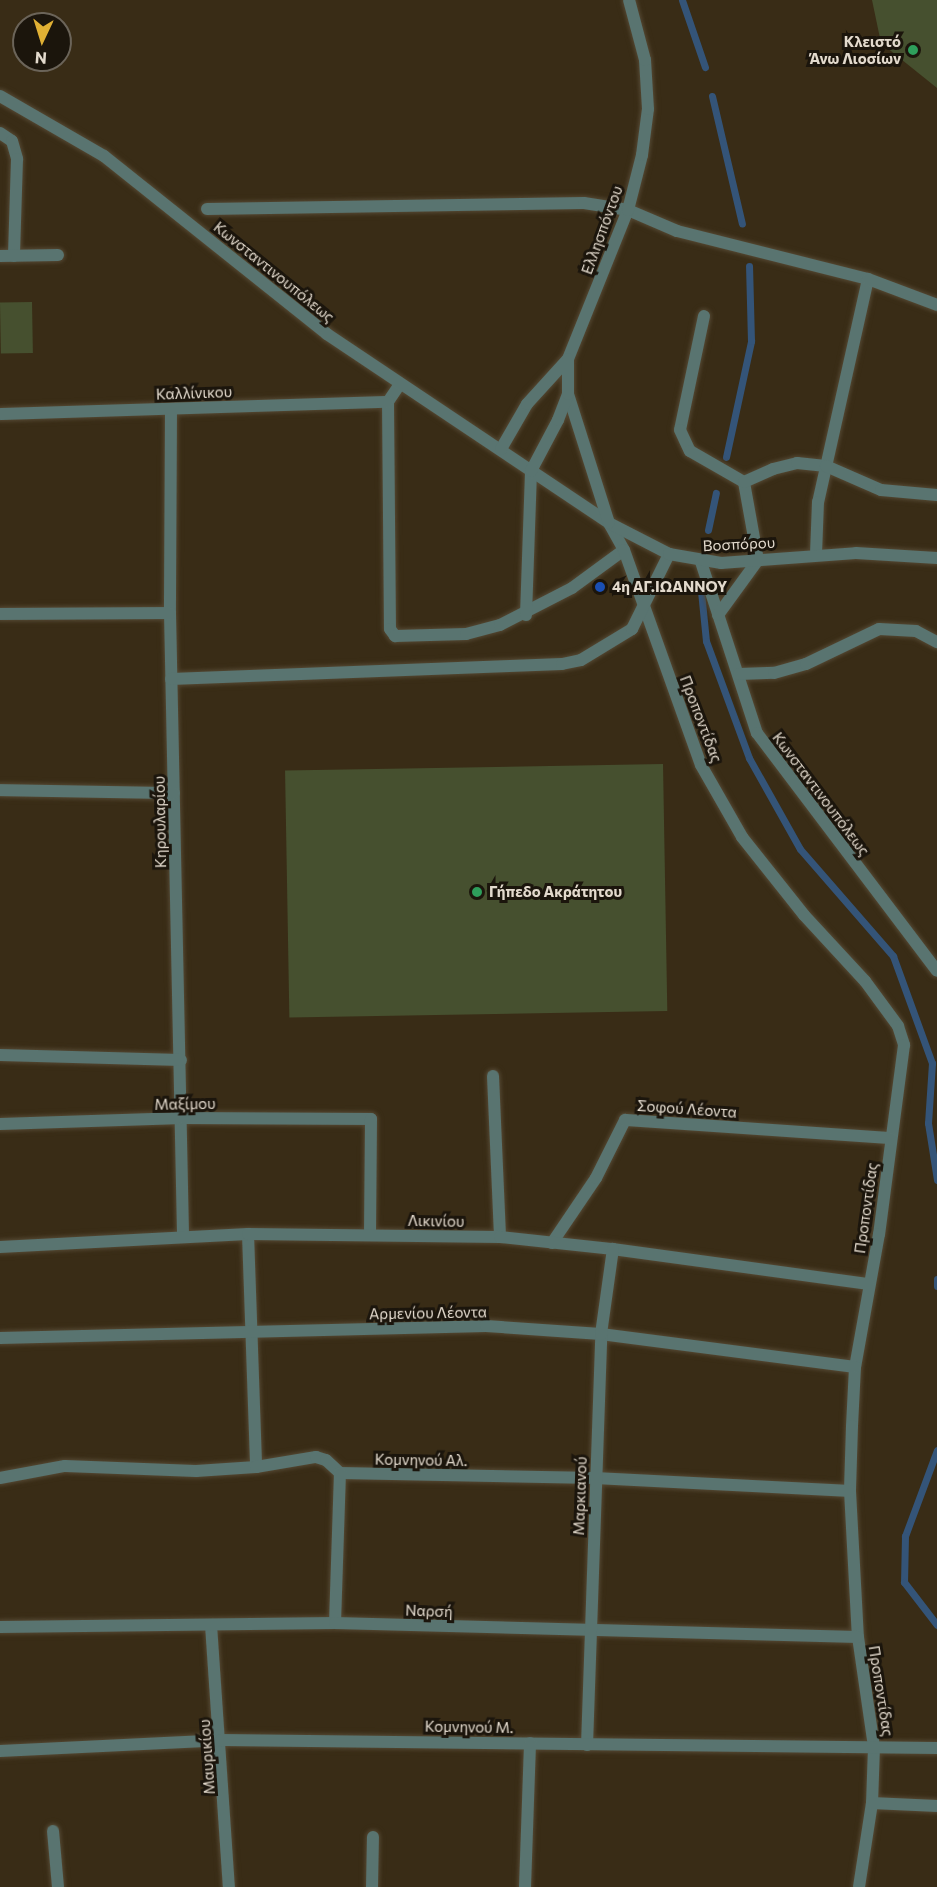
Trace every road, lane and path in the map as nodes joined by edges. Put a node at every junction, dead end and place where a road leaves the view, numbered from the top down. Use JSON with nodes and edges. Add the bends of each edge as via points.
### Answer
{"nodes":[{"id":1,"x":629,"y":0,"type":"edge"},
{"id":2,"x":0,"y":96,"type":"edge"},
{"id":3,"x":0,"y":133,"type":"edge"},
{"id":4,"x":207,"y":209,"type":"dead end"},
{"id":5,"x":628,"y":210,"type":"junction"},
{"id":6,"x":58,"y":255,"type":"dead end"},
{"id":7,"x":0,"y":256,"type":"edge"},
{"id":8,"x":14,"y":256,"type":"junction"},
{"id":9,"x":868,"y":279,"type":"junction"},
{"id":10,"x":937,"y":305,"type":"edge"},
{"id":11,"x":704,"y":316,"type":"dead end"},
{"id":12,"x":568,"y":359,"type":"junction"},
{"id":13,"x":400,"y":384,"type":"junction"},
{"id":14,"x":568,"y":394,"type":"junction"},
{"id":15,"x":388,"y":402,"type":"junction"},
{"id":16,"x":171,"y":409,"type":"junction"},
{"id":17,"x":0,"y":414,"type":"edge"},
{"id":18,"x":501,"y":448,"type":"junction"},
{"id":19,"x":826,"y":466,"type":"junction"},
{"id":20,"x":531,"y":471,"type":"junction"},
{"id":21,"x":744,"y":482,"type":"junction"},
{"id":22,"x":937,"y":495,"type":"edge"},
{"id":23,"x":609,"y":523,"type":"junction"},
{"id":24,"x":624,"y":550,"type":"junction"},
{"id":25,"x":669,"y":554,"type":"junction"},
{"id":26,"x":816,"y":555,"type":"junction"},
{"id":27,"x":937,"y":558,"type":"edge"},
{"id":28,"x":758,"y":560,"type":"junction"},
{"id":29,"x":701,"y":562,"type":"junction"},
{"id":30,"x":645,"y":609,"type":"junction"},
{"id":31,"x":170,"y":613,"type":"junction"},
{"id":32,"x":0,"y":614,"type":"edge"},
{"id":33,"x":526,"y":615,"type":"junction"},
{"id":34,"x":718,"y":615,"type":"junction"},
{"id":35,"x":937,"y":642,"type":"edge"},
{"id":36,"x":739,"y":674,"type":"junction"},
{"id":37,"x":171,"y":679,"type":"junction"},
{"id":38,"x":0,"y":790,"type":"edge"},
{"id":39,"x":174,"y":793,"type":"junction"},
{"id":40,"x":937,"y":971,"type":"edge"},
{"id":41,"x":0,"y":1055,"type":"edge"},
{"id":42,"x":181,"y":1060,"type":"junction"},
{"id":43,"x":493,"y":1076,"type":"dead end"},
{"id":44,"x":183,"y":1118,"type":"junction"},
{"id":45,"x":0,"y":1124,"type":"edge"},
{"id":46,"x":890,"y":1138,"type":"junction"},
{"id":47,"x":248,"y":1234,"type":"junction"},
{"id":48,"x":370,"y":1234,"type":"junction"},
{"id":49,"x":183,"y":1235,"type":"junction"},
{"id":50,"x":500,"y":1237,"type":"junction"},
{"id":51,"x":552,"y":1243,"type":"junction"},
{"id":52,"x":0,"y":1247,"type":"edge"},
{"id":53,"x":613,"y":1249,"type":"junction"},
{"id":54,"x":870,"y":1284,"type":"junction"},
{"id":55,"x":250,"y":1332,"type":"junction"},
{"id":56,"x":601,"y":1334,"type":"junction"},
{"id":57,"x":0,"y":1338,"type":"edge"},
{"id":58,"x":855,"y":1367,"type":"junction"},
{"id":59,"x":256,"y":1467,"type":"junction"},
{"id":60,"x":340,"y":1473,"type":"junction"},
{"id":61,"x":0,"y":1478,"type":"edge"},
{"id":62,"x":596,"y":1478,"type":"junction"},
{"id":63,"x":850,"y":1491,"type":"junction"},
{"id":64,"x":334,"y":1623,"type":"junction"},
{"id":65,"x":211,"y":1625,"type":"junction"},
{"id":66,"x":0,"y":1628,"type":"edge"},
{"id":67,"x":592,"y":1632,"type":"junction"},
{"id":68,"x":858,"y":1636,"type":"junction"},
{"id":69,"x":221,"y":1740,"type":"junction"},
{"id":70,"x":530,"y":1743,"type":"junction"},
{"id":71,"x":587,"y":1745,"type":"junction"},
{"id":72,"x":874,"y":1747,"type":"junction"},
{"id":73,"x":937,"y":1748,"type":"edge"},
{"id":74,"x":0,"y":1751,"type":"edge"},
{"id":75,"x":872,"y":1803,"type":"junction"},
{"id":76,"x":937,"y":1806,"type":"edge"},
{"id":77,"x":53,"y":1831,"type":"dead end"},
{"id":78,"x":373,"y":1837,"type":"dead end"},
{"id":79,"x":58,"y":1887,"type":"edge"},
{"id":80,"x":229,"y":1887,"type":"edge"},
{"id":81,"x":372,"y":1887,"type":"edge"},
{"id":82,"x":525,"y":1887,"type":"edge"},
{"id":83,"x":859,"y":1887,"type":"edge"}],
"edges":[{"from":1,"to":5,"type":"street","name":"Ελλησπόντου","via":[[645,60],[648,109],[642,155]]},
{"from":2,"to":13,"type":"street","name":"Κωνσταντινουπόλεως","via":[[104,156],[327,334]]},
{"from":3,"to":8,"type":"street","via":[[12,141],[17,159]]},
{"from":4,"to":5,"type":"street","via":[[584,203]]},
{"from":5,"to":9,"type":"street","via":[[677,231]]},
{"from":5,"to":12,"type":"street","name":"Ελλησπόντου"},
{"from":6,"to":8,"type":"street"},
{"from":7,"to":8,"type":"street"},
{"from":9,"to":10,"type":"street"},
{"from":9,"to":19,"type":"street"},
{"from":11,"to":21,"type":"street","via":[[680,430],[690,451]]},
{"from":12,"to":14,"type":"street","name":"Ελλησπόντου"},
{"from":12,"to":18,"type":"street","name":"Ελλησπόντου","via":[[527,404]]},
{"from":13,"to":15,"type":"street"},
{"from":13,"to":18,"type":"street","name":"Κωνσταντινουπόλεως"},
{"from":14,"to":20,"type":"street","name":"Ελλησπόντου"},
{"from":14,"to":23,"type":"street","name":"Προποντίδας"},
{"from":15,"to":16,"type":"street","name":"Καλλίνικου"},
{"from":15,"to":33,"type":"street","via":[[390,629],[395,636],[466,634]]},
{"from":16,"to":17,"type":"street","name":"Καλλίνικου"},
{"from":16,"to":31,"type":"street","name":"Κηρουλαρίου"},
{"from":18,"to":20,"type":"street","name":"Κωνσταντινουπόλεως"},
{"from":19,"to":21,"type":"street","via":[[797,463]]},
{"from":19,"to":22,"type":"street","via":[[880,490]]},
{"from":19,"to":26,"type":"street","via":[[818,502]]},
{"from":20,"to":23,"type":"street","name":"Βοσπόρου"},
{"from":20,"to":33,"type":"street"},
{"from":21,"to":28,"type":"street"},
{"from":23,"to":24,"type":"street","name":"Προποντίδας"},
{"from":23,"to":25,"type":"street","name":"Βοσπόρου"},
{"from":24,"to":30,"type":"street","name":"Προποντίδας"},
{"from":24,"to":33,"type":"street"},
{"from":25,"to":29,"type":"street","name":"Βοσπόρου"},
{"from":25,"to":30,"type":"street"},
{"from":26,"to":27,"type":"street","name":"Βοσπόρου"},
{"from":26,"to":28,"type":"street","name":"Βοσπόρου"},
{"from":28,"to":29,"type":"street","name":"Βοσπόρου"},
{"from":28,"to":34,"type":"street"},
{"from":29,"to":34,"type":"street","name":"Κωνσταντινουπόλεως"},
{"from":30,"to":37,"type":"street","via":[[621,638],[581,660],[562,664]]},
{"from":30,"to":46,"type":"street","name":"Προποντίδας","via":[[701,765],[742,837],[898,1026],[904,1063]]},
{"from":31,"to":32,"type":"street"},
{"from":31,"to":37,"type":"street","name":"Κηρουλαρίου"},
{"from":34,"to":36,"type":"street","name":"Κωνσταντινουπόλεως"},
{"from":35,"to":36,"type":"street","via":[[916,631],[879,629],[806,664],[774,672]]},
{"from":36,"to":40,"type":"street","name":"Κωνσταντινουπόλεως","via":[[763,742]]},
{"from":37,"to":39,"type":"street","name":"Κηρουλαρίου"},
{"from":38,"to":39,"type":"street"},
{"from":39,"to":42,"type":"street","name":"Κηρουλαρίου"},
{"from":41,"to":42,"type":"street"},
{"from":42,"to":44,"type":"street","name":"Κηρουλαρίου"},
{"from":43,"to":50,"type":"street"},
{"from":44,"to":45,"type":"street","name":"Μαξίμου"},
{"from":44,"to":48,"type":"street","name":"Μαξίμου","via":[[371,1119]]},
{"from":44,"to":49,"type":"street","name":"Κηρουλαρίου"},
{"from":46,"to":51,"type":"street","name":"Σοφού Λέοντα","via":[[625,1119],[596,1178]]},
{"from":46,"to":54,"type":"street","name":"Προποντίδας"},
{"from":47,"to":48,"type":"street","name":"Λικινίου"},
{"from":47,"to":49,"type":"street","name":"Λικινίου"},
{"from":47,"to":55,"type":"street"},
{"from":48,"to":50,"type":"street","name":"Λικινίου"},
{"from":49,"to":52,"type":"street","name":"Λικινίου"},
{"from":50,"to":51,"type":"street","name":"Λικινίου"},
{"from":51,"to":53,"type":"street","name":"Λικινίου"},
{"from":53,"to":54,"type":"street","name":"Λικινίου"},
{"from":53,"to":56,"type":"street","name":"Μαρκιανού"},
{"from":54,"to":58,"type":"street","name":"Προποντίδας"},
{"from":55,"to":56,"type":"street","name":"Αρμενίου Λέοντα","via":[[486,1326]]},
{"from":55,"to":57,"type":"street","name":"Αρμενίου Λέοντα"},
{"from":55,"to":59,"type":"street"},
{"from":56,"to":58,"type":"street","name":"Αρμενίου Λέοντα"},
{"from":56,"to":62,"type":"street","name":"Μαρκιανού"},
{"from":58,"to":63,"type":"street","name":"Προποντίδας"},
{"from":59,"to":60,"type":"street","via":[[316,1457],[326,1460]]},
{"from":59,"to":61,"type":"street","via":[[196,1471],[65,1466]]},
{"from":60,"to":62,"type":"street","name":"Κομνηνού Αλ."},
{"from":60,"to":64,"type":"street"},
{"from":62,"to":63,"type":"street","name":"Κομνηνού Αλ."},
{"from":62,"to":67,"type":"street","name":"Μαρκιανού"},
{"from":63,"to":68,"type":"street","name":"Προποντίδας"},
{"from":64,"to":65,"type":"street","name":"Ναρσή"},
{"from":64,"to":67,"type":"street","name":"Ναρσή"},
{"from":65,"to":66,"type":"street","name":"Ναρσή"},
{"from":65,"to":69,"type":"street","name":"Μαυρικίου"},
{"from":67,"to":68,"type":"street","name":"Ναρσή"},
{"from":67,"to":71,"type":"street","name":"Μαρκιανού"},
{"from":68,"to":72,"type":"street","name":"Προποντίδας"},
{"from":69,"to":70,"type":"street","name":"Κομνηνού Μ."},
{"from":69,"to":74,"type":"street","name":"Κομνηνού Μ."},
{"from":69,"to":80,"type":"street","name":"Μαυρικίου"},
{"from":70,"to":71,"type":"street","name":"Κομνηνού Μ."},
{"from":70,"to":82,"type":"street"},
{"from":71,"to":72,"type":"street","name":"Κομνηνού Μ."},
{"from":72,"to":73,"type":"street","name":"Κομνηνού Μ."},
{"from":72,"to":75,"type":"street","name":"Προποντίδας"},
{"from":75,"to":76,"type":"street"},
{"from":75,"to":83,"type":"street","name":"Προποντίδας"},
{"from":77,"to":79,"type":"street"},
{"from":78,"to":81,"type":"street"}]}
